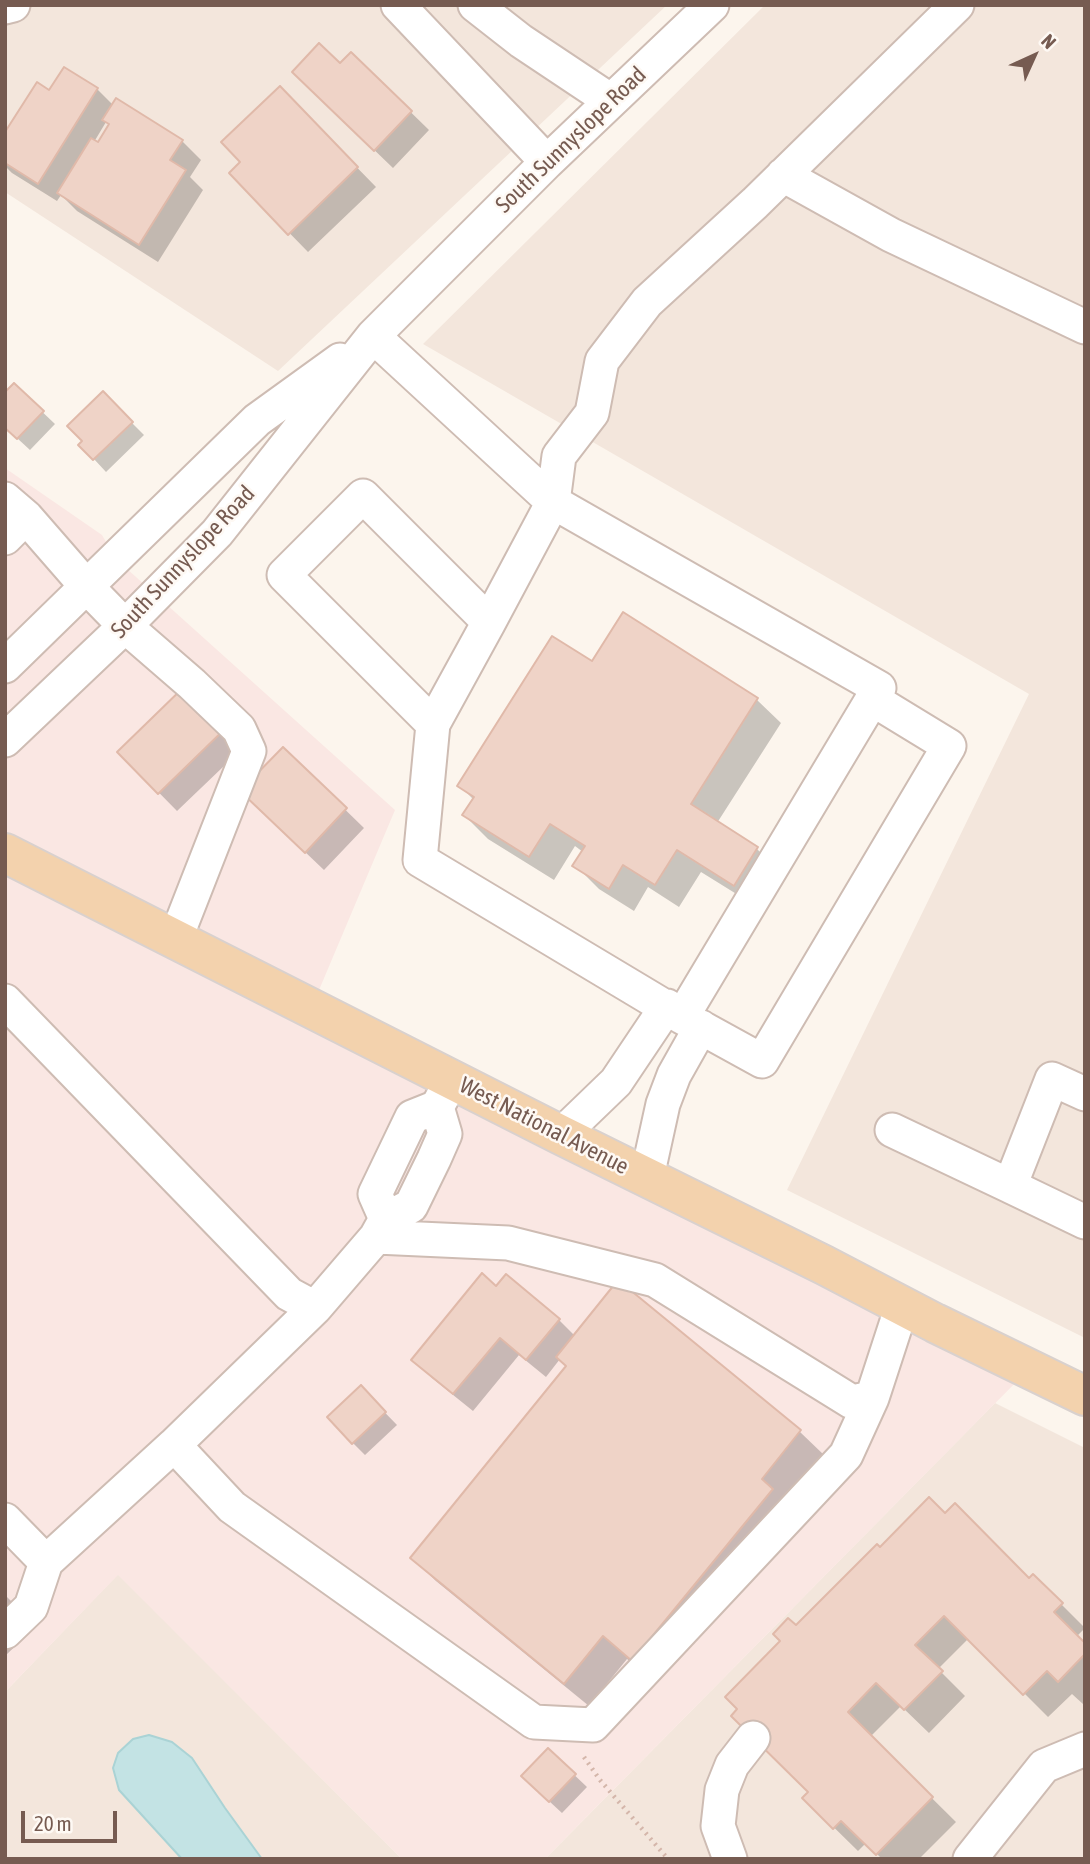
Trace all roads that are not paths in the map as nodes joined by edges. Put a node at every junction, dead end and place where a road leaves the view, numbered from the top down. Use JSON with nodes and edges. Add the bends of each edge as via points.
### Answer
{"nodes":[{"id":1,"x":13,"y":5,"type":"edge"},
{"id":2,"x":398,"y":5,"type":"edge"},
{"id":3,"x":475,"y":5,"type":"edge"},
{"id":4,"x":712,"y":5,"type":"edge"},
{"id":5,"x":957,"y":5,"type":"edge"},
{"id":6,"x":5,"y":7,"type":"edge"},
{"id":7,"x":611,"y":101,"type":"junction"},
{"id":8,"x":547,"y":162,"type":"junction"},
{"id":9,"x":783,"y":175,"type":"junction"},
{"id":10,"x":1085,"y":327,"type":"edge"},
{"id":11,"x":373,"y":336,"type":"junction"},
{"id":12,"x":553,"y":502,"type":"junction"},
{"id":13,"x":12,"y":518,"type":"edge"},
{"id":14,"x":87,"y":587,"type":"junction"},
{"id":15,"x":489,"y":622,"type":"junction"},
{"id":16,"x":125,"y":626,"type":"junction"},
{"id":17,"x":5,"y":666,"type":"edge"},
{"id":18,"x":872,"y":699,"type":"junction"},
{"id":19,"x":433,"y":724,"type":"junction"},
{"id":20,"x":5,"y":740,"type":"edge"},
{"id":21,"x":5,"y":853,"type":"edge"},
{"id":22,"x":175,"y":940,"type":"junction"},
{"id":23,"x":5,"y":1001,"type":"edge"},
{"id":24,"x":683,"y":1017,"type":"junction"},
{"id":25,"x":444,"y":1094,"type":"junction"},
{"id":26,"x":1085,"y":1094,"type":"edge"},
{"id":27,"x":892,"y":1130,"type":"dead end"},
{"id":28,"x":561,"y":1135,"type":"junction"},
{"id":29,"x":648,"y":1177,"type":"junction"},
{"id":30,"x":1010,"y":1186,"type":"junction"},
{"id":31,"x":1085,"y":1222,"type":"edge"},
{"id":32,"x":381,"y":1228,"type":"junction"},
{"id":33,"x":902,"y":1306,"type":"junction"},
{"id":34,"x":315,"y":1308,"type":"junction"},
{"id":35,"x":1085,"y":1396,"type":"edge"},
{"id":36,"x":872,"y":1398,"type":"junction"},
{"id":37,"x":174,"y":1445,"type":"junction"},
{"id":38,"x":5,"y":1520,"type":"edge"},
{"id":39,"x":46,"y":1562,"type":"junction"},
{"id":40,"x":5,"y":1632,"type":"edge"},
{"id":41,"x":753,"y":1738,"type":"dead end"},
{"id":42,"x":1085,"y":1749,"type":"edge"},
{"id":43,"x":730,"y":1859,"type":"edge"},
{"id":44,"x":970,"y":1859,"type":"edge"}],
"edges":[{"from":1,"to":6,"type":"street"},
{"from":2,"to":8,"type":"street"},
{"from":3,"to":7,"type":"street"},
{"from":4,"to":7,"type":"street","name":"South Sunnyslope Road"},
{"from":5,"to":9,"type":"street"},
{"from":7,"to":8,"type":"street","name":"South Sunnyslope Road"},
{"from":8,"to":11,"type":"street","name":"South Sunnyslope Road"},
{"from":9,"to":10,"type":"street","via":[[891,235]]},
{"from":9,"to":12,"type":"street","via":[[647,302],[602,362],[592,413],[559,456]]},
{"from":11,"to":12,"type":"street"},
{"from":11,"to":14,"type":"street","name":"South Sunnyslope Road","via":[[257,420]]},
{"from":11,"to":16,"type":"street","name":"South Sunnyslope Road","via":[[217,533]]},
{"from":12,"to":15,"type":"street"},
{"from":12,"to":18,"type":"street","via":[[879,688]]},
{"from":13,"to":14,"type":"street"},
{"from":14,"to":16,"type":"street"},
{"from":14,"to":17,"type":"street","name":"South Sunnyslope Road"},
{"from":15,"to":19,"type":"street"},
{"from":15,"to":19,"type":"street","via":[[363,496],[284,575]]},
{"from":16,"to":20,"type":"street","name":"South Sunnyslope Road"},
{"from":16,"to":22,"type":"street","via":[[239,729],[249,751]]},
{"from":18,"to":24,"type":"street"},
{"from":18,"to":24,"type":"street","via":[[949,746],[762,1061]]},
{"from":19,"to":24,"type":"street","via":[[420,860]]},
{"from":21,"to":22,"type":"main road","name":"West National Avenue"},
{"from":22,"to":25,"type":"main road","name":"West National Avenue"},
{"from":23,"to":34,"type":"street","via":[[289,1294]]},
{"from":24,"to":28,"type":"street"},
{"from":24,"to":29,"type":"street","via":[[674,1075]]},
{"from":25,"to":28,"type":"main road","name":"West National Avenue"},
{"from":25,"to":32,"type":"street","via":[[412,1117],[375,1194]]},
{"from":26,"to":30,"type":"street","via":[[1052,1079]]},
{"from":27,"to":30,"type":"street"},
{"from":28,"to":29,"type":"main road","name":"West National Avenue"},
{"from":29,"to":33,"type":"main road","name":"West National Avenue"},
{"from":30,"to":31,"type":"street"},
{"from":32,"to":34,"type":"street"},
{"from":32,"to":36,"type":"street","via":[[508,1244],[655,1280],[852,1402]]},
{"from":33,"to":35,"type":"main road","name":"West National Avenue"},
{"from":33,"to":36,"type":"street"},
{"from":34,"to":37,"type":"street"},
{"from":36,"to":37,"type":"street","via":[[846,1455],[593,1725],[534,1722],[232,1507]]},
{"from":37,"to":39,"type":"street"},
{"from":38,"to":39,"type":"street"},
{"from":39,"to":40,"type":"street","via":[[31,1607]]},
{"from":41,"to":43,"type":"street","via":[[732,1765],[722,1790],[718,1826]]},
{"from":42,"to":44,"type":"street","via":[[1044,1766]]}]}
